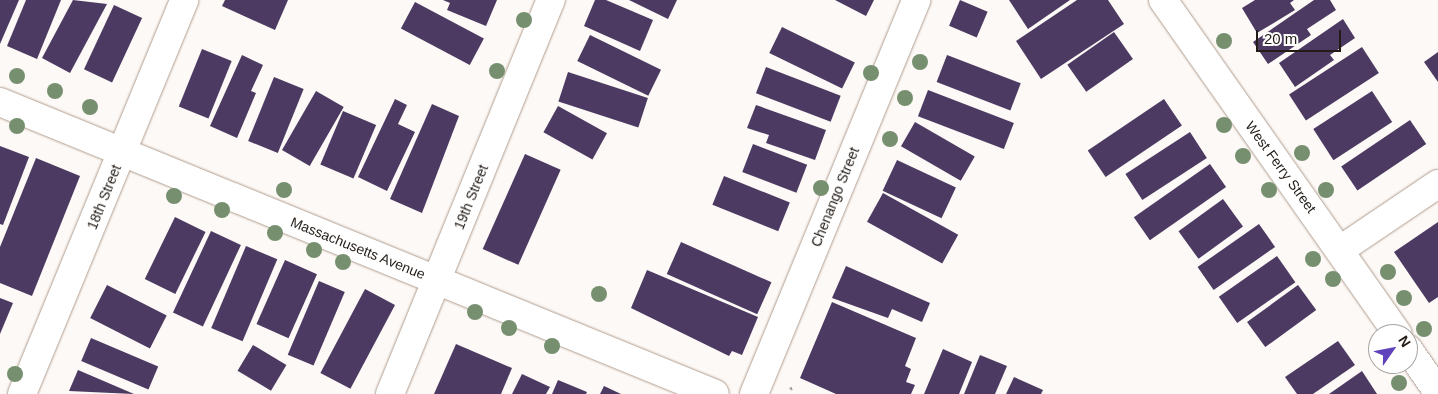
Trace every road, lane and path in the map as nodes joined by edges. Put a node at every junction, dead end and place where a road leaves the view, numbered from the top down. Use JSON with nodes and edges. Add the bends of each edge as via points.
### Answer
{"nodes":[{"id":1,"x":184,"y":0,"type":"edge"},
{"id":2,"x":551,"y":0,"type":"edge"},
{"id":3,"x":916,"y":0,"type":"edge"},
{"id":4,"x":1163,"y":0,"type":"edge"},
{"id":5,"x":0,"y":102,"type":"edge"},
{"id":6,"x":122,"y":152,"type":"junction"},
{"id":7,"x":1438,"y":184,"type":"edge"},
{"id":8,"x":1340,"y":250,"type":"junction"},
{"id":9,"x":437,"y":280,"type":"junction"},
{"id":10,"x":1391,"y":324,"type":"edge"},
{"id":11,"x":1418,"y":363,"type":"edge"},
{"id":12,"x":1438,"y":392,"type":"edge"},
{"id":13,"x":22,"y":394,"type":"edge"},
{"id":14,"x":390,"y":394,"type":"edge"},
{"id":15,"x":715,"y":394,"type":"edge"},
{"id":16,"x":754,"y":394,"type":"edge"}],
"edges":[{"from":1,"to":6,"type":"street","name":"18th Street"},
{"from":2,"to":9,"type":"street","name":"19th Street"},
{"from":3,"to":16,"type":"street","name":"Chenango Street"},
{"from":4,"to":8,"type":"street","name":"West Ferry Street"},
{"from":5,"to":6,"type":"street","name":"Massachusetts Avenue"},
{"from":6,"to":9,"type":"street","name":"Massachusetts Avenue"},
{"from":6,"to":13,"type":"street","name":"18th Street"},
{"from":7,"to":8,"type":"street"},
{"from":8,"to":10,"type":"street","name":"West Ferry Street"},
{"from":9,"to":14,"type":"street","name":"19th Street"},
{"from":9,"to":15,"type":"street","name":"Massachusetts Avenue"},
{"from":11,"to":12,"type":"street"}]}
